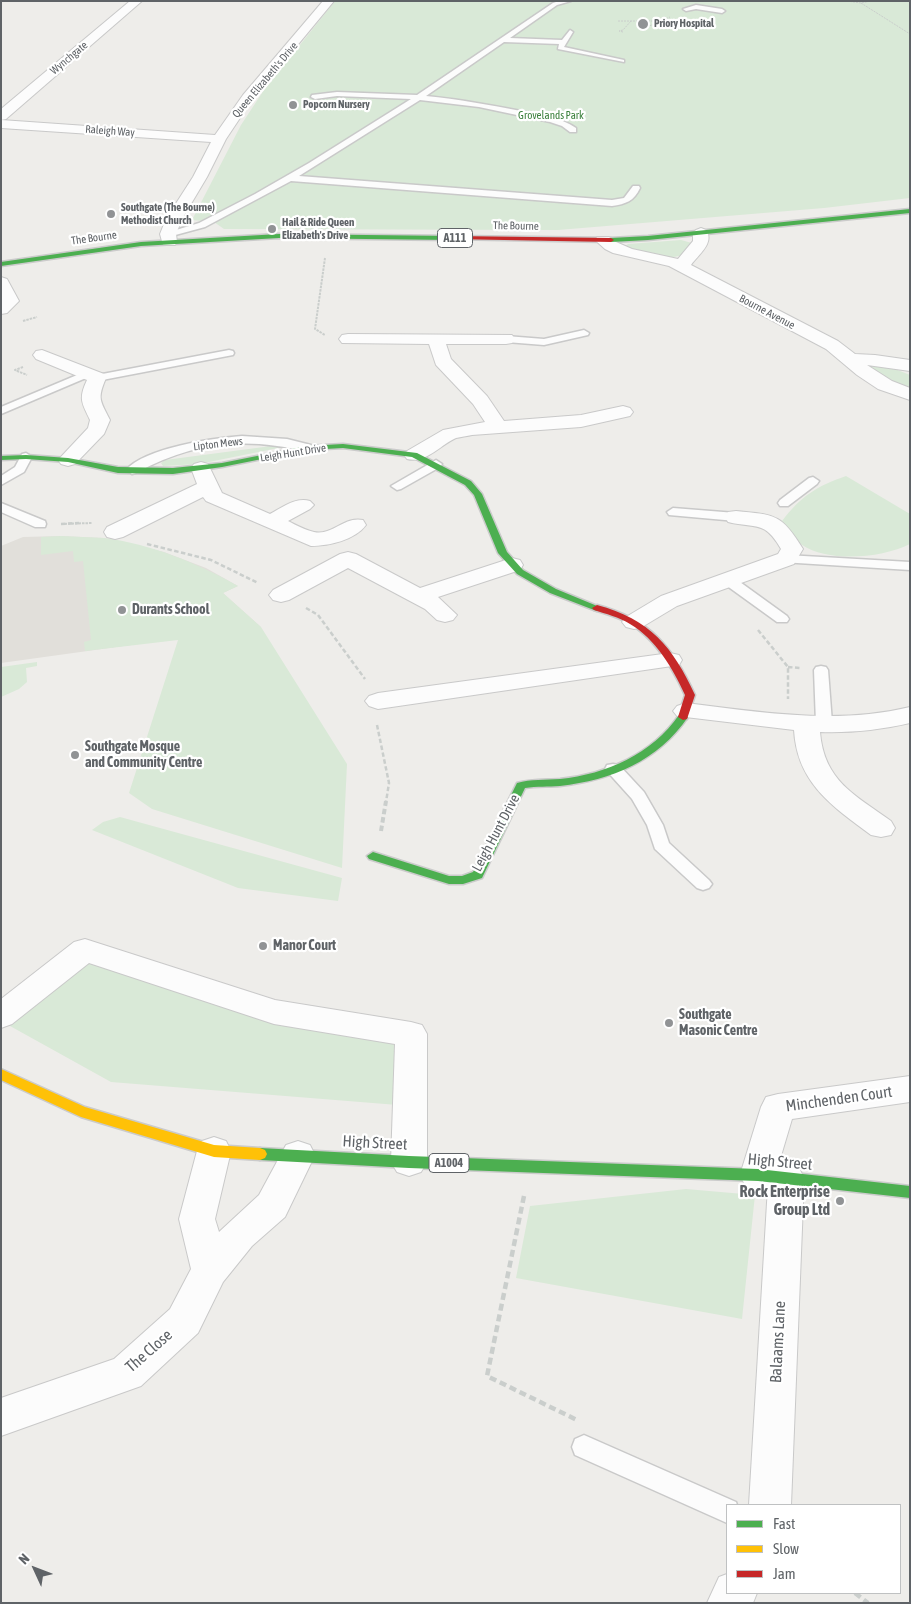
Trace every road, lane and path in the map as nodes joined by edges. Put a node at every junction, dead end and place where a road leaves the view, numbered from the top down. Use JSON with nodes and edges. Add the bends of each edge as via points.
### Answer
{"nodes":[{"id":1,"x":138,"y":1,"type":"edge"},
{"id":2,"x":329,"y":1,"type":"edge"},
{"id":3,"x":568,"y":1,"type":"edge"},
{"id":4,"x":847,"y":1,"type":"edge"},
{"id":5,"x":871,"y":1,"type":"edge"},
{"id":6,"x":723,"y":2,"type":"edge"},
{"id":7,"x":861,"y":3,"type":"junction"},
{"id":8,"x":686,"y":9,"type":"dead end"},
{"id":9,"x":708,"y":9,"type":"junction"},
{"id":10,"x":722,"y":11,"type":"dead end"},
{"id":11,"x":632,"y":21,"type":"junction"},
{"id":12,"x":658,"y":21,"type":"dead end"},
{"id":13,"x":618,"y":22,"type":"dead end"},
{"id":14,"x":570,"y":32,"type":"dead end"},
{"id":15,"x":623,"y":32,"type":"dead end"},
{"id":16,"x":910,"y":34,"type":"edge"},
{"id":17,"x":503,"y":40,"type":"junction"},
{"id":18,"x":563,"y":42,"type":"junction"},
{"id":19,"x":622,"y":61,"type":"dead end"},
{"id":20,"x":315,"y":97,"type":"dead end"},
{"id":21,"x":420,"y":97,"type":"junction"},
{"id":22,"x":1,"y":116,"type":"edge"},
{"id":23,"x":1,"y":124,"type":"edge"},
{"id":24,"x":573,"y":130,"type":"dead end"},
{"id":25,"x":219,"y":139,"type":"junction"},
{"id":26,"x":290,"y":178,"type":"junction"},
{"id":27,"x":636,"y":188,"type":"dead end"},
{"id":28,"x":910,"y":211,"type":"edge"},
{"id":29,"x":701,"y":233,"type":"junction"},
{"id":30,"x":323,"y":236,"type":"junction"},
{"id":31,"x":169,"y":238,"type":"junction"},
{"id":32,"x":603,"y":240,"type":"junction"},
{"id":33,"x":1,"y":264,"type":"edge"},
{"id":34,"x":681,"y":266,"type":"junction"},
{"id":35,"x":1,"y":282,"type":"edge"},
{"id":36,"x":1,"y":309,"type":"edge"},
{"id":37,"x":584,"y":333,"type":"dead end"},
{"id":38,"x":348,"y":339,"type":"joint"},
{"id":39,"x":436,"y":339,"type":"junction"},
{"id":40,"x":506,"y":339,"type":"joint"},
{"id":41,"x":229,"y":353,"type":"dead end"},
{"id":42,"x":42,"y":355,"type":"dead end"},
{"id":43,"x":852,"y":359,"type":"junction"},
{"id":44,"x":910,"y":366,"type":"edge"},
{"id":45,"x":93,"y":376,"type":"junction"},
{"id":46,"x":910,"y":394,"type":"edge"},
{"id":47,"x":605,"y":400,"type":"dead end"},
{"id":48,"x":1,"y":411,"type":"edge"},
{"id":49,"x":498,"y":427,"type":"junction"},
{"id":50,"x":307,"y":448,"type":"junction"},
{"id":51,"x":414,"y":455,"type":"junction"},
{"id":52,"x":26,"y":457,"type":"junction"},
{"id":53,"x":1,"y":458,"type":"edge"},
{"id":54,"x":68,"y":460,"type":"junction"},
{"id":55,"x":436,"y":464,"type":"junction"},
{"id":56,"x":132,"y":470,"type":"junction"},
{"id":57,"x":205,"y":477,"type":"junction"},
{"id":58,"x":1,"y":481,"type":"edge"},
{"id":59,"x":813,"y":481,"type":"dead end"},
{"id":60,"x":397,"y":486,"type":"dead end"},
{"id":61,"x":784,"y":503,"type":"joint"},
{"id":62,"x":303,"y":506,"type":"dead end"},
{"id":63,"x":1,"y":507,"type":"edge"},
{"id":64,"x":673,"y":512,"type":"dead end"},
{"id":65,"x":736,"y":517,"type":"joint"},
{"id":66,"x":768,"y":521,"type":"junction"},
{"id":67,"x":271,"y":522,"type":"junction"},
{"id":68,"x":40,"y":524,"type":"joint"},
{"id":69,"x":354,"y":525,"type":"dead end"},
{"id":70,"x":115,"y":532,"type":"junction"},
{"id":71,"x":786,"y":559,"type":"junction"},
{"id":72,"x":512,"y":565,"type":"junction"},
{"id":73,"x":910,"y":566,"type":"edge"},
{"id":74,"x":728,"y":580,"type":"junction"},
{"id":75,"x":281,"y":595,"type":"junction"},
{"id":76,"x":418,"y":596,"type":"junction"},
{"id":77,"x":445,"y":615,"type":"dead end"},
{"id":78,"x":782,"y":619,"type":"dead end"},
{"id":79,"x":634,"y":622,"type":"junction"},
{"id":80,"x":757,"y":628,"type":"dead end"},
{"id":81,"x":670,"y":660,"type":"junction"},
{"id":82,"x":821,"y":670,"type":"dead end"},
{"id":83,"x":378,"y":701,"type":"junction"},
{"id":84,"x":686,"y":711,"type":"junction"},
{"id":85,"x":910,"y":715,"type":"edge"},
{"id":86,"x":806,"y":723,"type":"junction"},
{"id":87,"x":613,"y":769,"type":"junction"},
{"id":88,"x":881,"y":828,"type":"dead end"},
{"id":89,"x":373,"y":856,"type":"joint"},
{"id":90,"x":703,"y":884,"type":"dead end"},
{"id":91,"x":1,"y":1016,"type":"edge"},
{"id":92,"x":1,"y":1074,"type":"edge"},
{"id":93,"x":910,"y":1089,"type":"edge"},
{"id":94,"x":214,"y":1151,"type":"junction"},
{"id":95,"x":298,"y":1155,"type":"junction"},
{"id":96,"x":408,"y":1162,"type":"junction"},
{"id":97,"x":530,"y":1166,"type":"junction"},
{"id":98,"x":772,"y":1177,"type":"junction"},
{"id":99,"x":910,"y":1192,"type":"edge"},
{"id":100,"x":210,"y":1270,"type":"junction"},
{"id":101,"x":1,"y":1417,"type":"edge"},
{"id":102,"x":584,"y":1435,"type":"joint"},
{"id":103,"x":770,"y":1504,"type":"edge"},
{"id":104,"x":726,"y":1510,"type":"edge"},
{"id":105,"x":856,"y":1594,"type":"edge"},
{"id":106,"x":868,"y":1603,"type":"edge"}],
"edges":[{"from":1,"to":22,"type":"street","name":"Wynchgate"},
{"from":2,"to":25,"type":"street","name":"Queen Elizabeth's Drive","via":[[248,98]]},
{"from":3,"to":17,"type":"lane","via":[[555,4]]},
{"from":4,"to":7,"type":"path"},
{"from":5,"to":7,"type":"path"},
{"from":6,"to":9,"type":"lane"},
{"from":7,"to":16,"type":"path"},
{"from":8,"to":9,"type":"lane"},
{"from":9,"to":10,"type":"lane"},
{"from":11,"to":12,"type":"path"},
{"from":11,"to":13,"type":"path"},
{"from":11,"to":15,"type":"path","via":[[620,31]]},
{"from":14,"to":18,"type":"lane"},
{"from":17,"to":18,"type":"lane"},
{"from":17,"to":21,"type":"lane"},
{"from":18,"to":19,"type":"lane","via":[[560,47],[563,50]]},
{"from":20,"to":21,"type":"lane","via":[[337,94]]},
{"from":21,"to":24,"type":"lane","via":[[538,116],[565,124]]},
{"from":21,"to":26,"type":"lane"},
{"from":23,"to":25,"type":"street","name":"Raleigh Way"},
{"from":25,"to":31,"type":"street","name":"Queen Elizabeth's Drive","via":[[174,219]]},
{"from":26,"to":27,"type":"lane","via":[[612,202],[631,199]]},
{"from":26,"to":31,"type":"lane","via":[[202,225]]},
{"from":28,"to":29,"type":"main road","name":"The Bourne","number":"A111"},
{"from":29,"to":32,"type":"main road","name":"The Bourne","number":"A111"},
{"from":29,"to":34,"type":"street","via":[[701,242]]},
{"from":30,"to":31,"type":"main road","name":"The Bourne","number":"A111"},
{"from":30,"to":32,"type":"main road","name":"The Bourne","number":"A111"},
{"from":30,"to":38,"type":"path","via":[[324,271],[315,330]]},
{"from":31,"to":33,"type":"main road","name":"The Bourne","number":"A111"},
{"from":32,"to":34,"type":"street","name":"Bourne Avenue","via":[[620,250],[662,258]]},
{"from":34,"to":43,"type":"street","name":"Bourne Avenue","via":[[832,345]]},
{"from":35,"to":36,"type":"street","via":[[11,301]]},
{"from":37,"to":40,"type":"lane","via":[[544,342]]},
{"from":38,"to":39,"type":"street"},
{"from":39,"to":40,"type":"street"},
{"from":39,"to":49,"type":"street","via":[[442,361],[480,400]]},
{"from":41,"to":45,"type":"lane"},
{"from":42,"to":45,"type":"street"},
{"from":43,"to":44,"type":"street"},
{"from":43,"to":46,"type":"street","name":"Bourne Avenue","via":[[862,370],[885,384]]},
{"from":45,"to":48,"type":"lane"},
{"from":45,"to":54,"type":"street","via":[[91,402],[100,420],[97,430]]},
{"from":47,"to":49,"type":"street","via":[[629,416]]},
{"from":49,"to":51,"type":"street","via":[[450,434]]},
{"from":50,"to":51,"type":"main road","name":"Leigh Hunt Drive","via":[[343,446]]},
{"from":50,"to":56,"type":"lane","name":"Lipton Mews","via":[[277,440],[214,443],[159,455]]},
{"from":50,"to":57,"type":"main road","name":"Leigh Hunt Drive"},
{"from":51,"to":55,"type":"main road","name":"Leigh Hunt Drive"},
{"from":52,"to":53,"type":"main road","name":"Leigh Hunt Drive"},
{"from":52,"to":54,"type":"main road","name":"Leigh Hunt Drive"},
{"from":52,"to":58,"type":"lane","via":[[20,469]]},
{"from":54,"to":56,"type":"main road","name":"Leigh Hunt Drive"},
{"from":55,"to":60,"type":"lane"},
{"from":55,"to":72,"type":"main road","name":"Leigh Hunt Drive","via":[[468,483],[478,494],[503,553]]},
{"from":56,"to":57,"type":"main road","name":"Leigh Hunt Drive","via":[[173,471]]},
{"from":57,"to":67,"type":"street","via":[[213,496]]},
{"from":57,"to":70,"type":"street","name":"Leigh Hunt Drive"},
{"from":59,"to":61,"type":"lane"},
{"from":61,"to":66,"type":"street"},
{"from":62,"to":67,"type":"street"},
{"from":63,"to":68,"type":"lane"},
{"from":64,"to":65,"type":"lane"},
{"from":65,"to":66,"type":"street"},
{"from":66,"to":71,"type":"street","via":[[792,548]]},
{"from":67,"to":69,"type":"street","via":[[311,539],[323,540]]},
{"from":68,"to":70,"type":"path","via":[[94,523]]},
{"from":70,"to":75,"type":"path","via":[[169,551],[211,560]]},
{"from":71,"to":73,"type":"lane"},
{"from":71,"to":74,"type":"street"},
{"from":72,"to":76,"type":"street"},
{"from":72,"to":79,"type":"main road","name":"Leigh Hunt Drive","via":[[553,591]]},
{"from":74,"to":78,"type":"lane"},
{"from":74,"to":79,"type":"street","via":[[669,601]]},
{"from":75,"to":76,"type":"street","via":[[348,559]]},
{"from":75,"to":83,"type":"path","via":[[318,615],[359,668]]},
{"from":76,"to":77,"type":"street"},
{"from":79,"to":81,"type":"main road","name":"Leigh Hunt Drive"},
{"from":80,"to":86,"type":"path","via":[[788,667]]},
{"from":81,"to":83,"type":"street"},
{"from":81,"to":84,"type":"main road","name":"Leigh Hunt Drive","via":[[690,695]]},
{"from":82,"to":86,"type":"lane"},
{"from":83,"to":89,"type":"path","via":[[377,732],[389,783]]},
{"from":84,"to":86,"type":"street"},
{"from":84,"to":87,"type":"main road","name":"Leigh Hunt Drive","via":[[676,730],[655,748]]},
{"from":85,"to":86,"type":"street","via":[[878,722]]},
{"from":86,"to":88,"type":"street","via":[[810,757],[816,771],[826,784]]},
{"from":87,"to":89,"type":"main road","name":"Leigh Hunt Drive","via":[[559,782],[521,785],[478,875],[464,880],[449,880]]},
{"from":87,"to":90,"type":"lane","via":[[638,796],[655,825],[661,845]]},
{"from":91,"to":96,"type":"street","via":[[84,950],[274,1012],[411,1034]]},
{"from":92,"to":94,"type":"main road","name":"High Street","number":"A1004","via":[[81,1111]]},
{"from":93,"to":98,"type":"street","name":"Minchenden Court","via":[[778,1107]]},
{"from":94,"to":95,"type":"main road","name":"High Street","number":"A1004"},
{"from":94,"to":100,"type":"street","via":[[197,1218]]},
{"from":95,"to":96,"type":"main road","name":"High Street","number":"A1004"},
{"from":95,"to":100,"type":"street","name":"The Close","via":[[272,1206],[240,1235]]},
{"from":96,"to":97,"type":"main road","name":"High Street","number":"A1004"},
{"from":97,"to":98,"type":"main road","name":"High Street","number":"A1004"},
{"from":97,"to":102,"type":"path","via":[[487,1376]]},
{"from":98,"to":99,"type":"main road","name":"High Street","number":"A1004"},
{"from":98,"to":103,"type":"street","name":"Balaams Lane"},
{"from":100,"to":101,"type":"street","name":"The Close","via":[[184,1321],[127,1373]]},
{"from":102,"to":104,"type":"lane"},
{"from":105,"to":106,"type":"path"}]}
